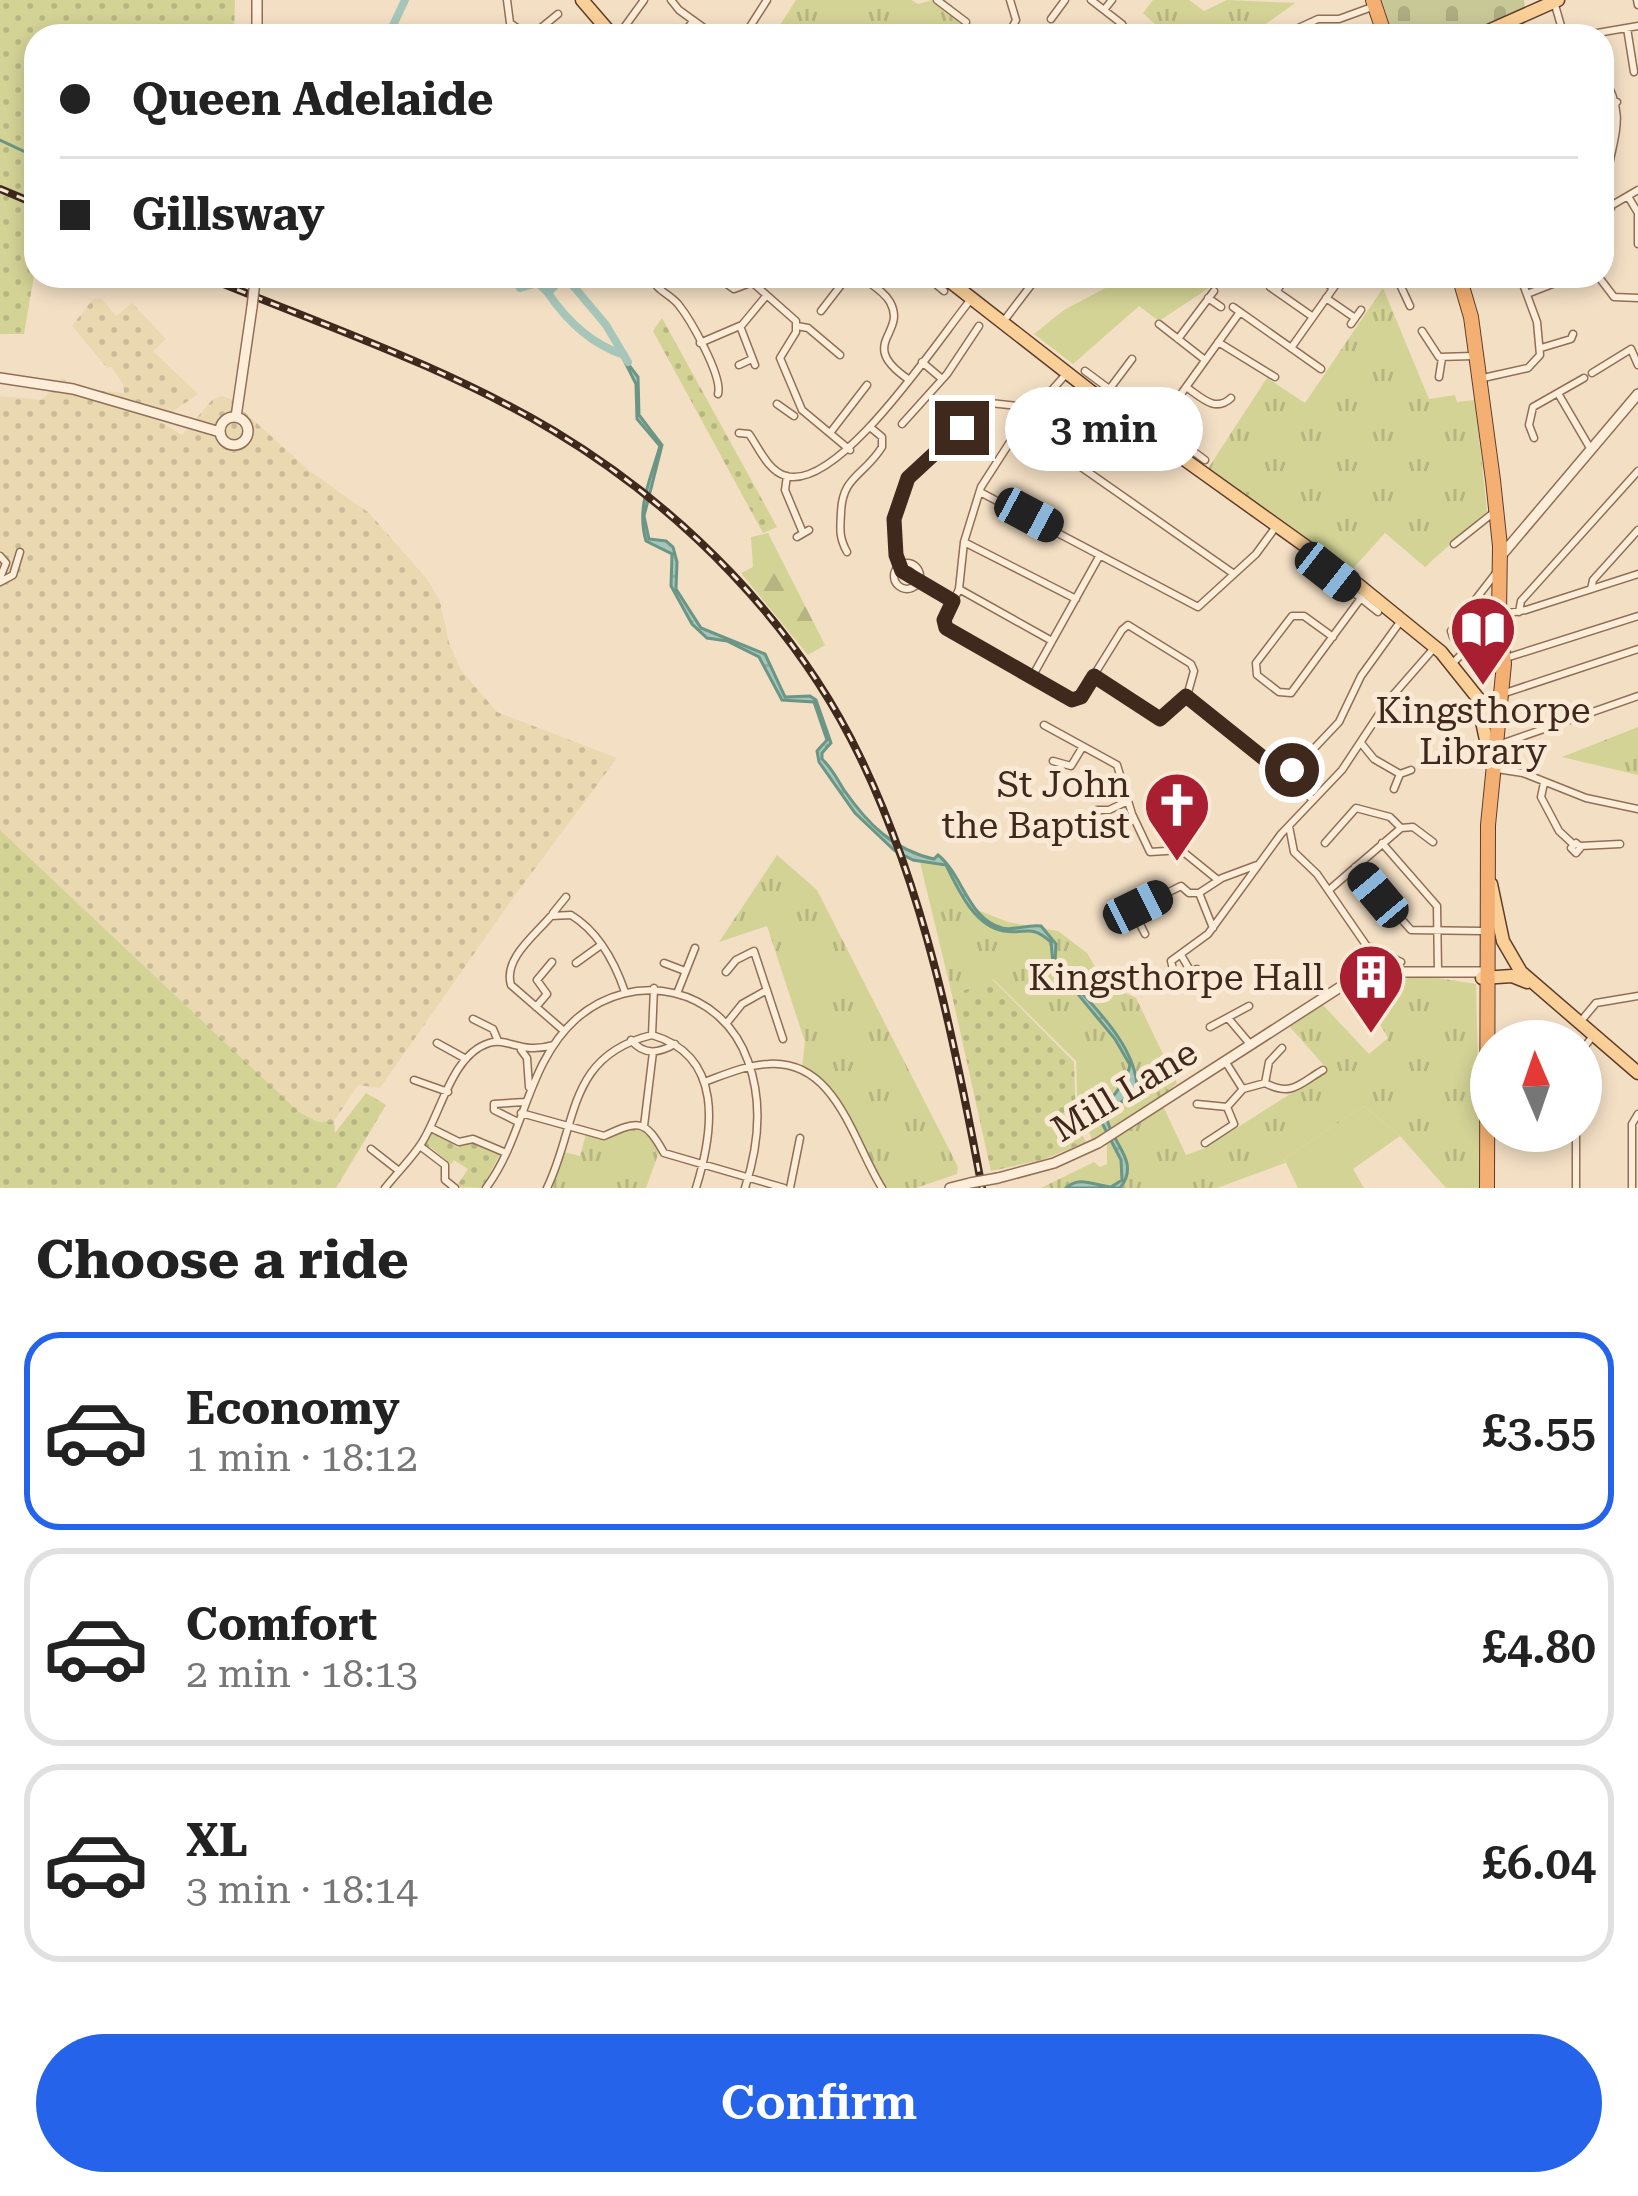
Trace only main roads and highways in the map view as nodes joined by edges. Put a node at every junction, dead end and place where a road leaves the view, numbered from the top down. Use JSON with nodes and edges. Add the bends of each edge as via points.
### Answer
{"nodes":[{"id":1,"x":582,"y":0,"type":"edge"},
{"id":2,"x":1556,"y":1,"type":"edge"},
{"id":3,"x":609,"y":24,"type":"edge"},
{"id":4,"x":1505,"y":24,"type":"edge"},
{"id":5,"x":953,"y":288,"type":"edge"},
{"id":6,"x":1463,"y":288,"type":"edge"},
{"id":7,"x":1503,"y":659,"type":"junction"},
{"id":8,"x":1476,"y":694,"type":"junction"},
{"id":9,"x":1497,"y":713,"type":"junction"},
{"id":10,"x":1492,"y":759,"type":"junction"},
{"id":11,"x":1488,"y":871,"type":"junction"},
{"id":12,"x":1484,"y":903,"type":"junction"},
{"id":13,"x":1500,"y":930,"type":"junction"},
{"id":14,"x":1521,"y":972,"type":"junction"},
{"id":15,"x":1482,"y":973,"type":"junction"},
{"id":16,"x":1533,"y":986,"type":"junction"},
{"id":17,"x":1485,"y":1020,"type":"edge"},
{"id":18,"x":1638,"y":1073,"type":"edge"},
{"id":19,"x":1488,"y":1152,"type":"edge"},
{"id":20,"x":1487,"y":1188,"type":"edge"}],
"edges":[{"from":1,"to":3,"type":"main road"},
{"from":2,"to":4,"type":"main road"},
{"from":5,"to":8,"type":"main road","via":[[1402,620]]},
{"from":6,"to":7,"type":"highway","via":[[1496,513]]},
{"from":7,"to":9,"type":"highway"},
{"from":7,"to":9,"type":"highway"},
{"from":8,"to":9,"type":"main road"},
{"from":8,"to":10,"type":"main road"},
{"from":9,"to":10,"type":"highway"},
{"from":10,"to":11,"type":"highway"},
{"from":10,"to":12,"type":"highway","via":[[1482,814]]},
{"from":11,"to":12,"type":"highway"},
{"from":11,"to":13,"type":"main road"},
{"from":12,"to":13,"type":"main road"},
{"from":12,"to":15,"type":"highway"},
{"from":13,"to":14,"type":"main road"},
{"from":14,"to":15,"type":"main road"},
{"from":14,"to":16,"type":"main road"},
{"from":15,"to":16,"type":"main road"},
{"from":15,"to":17,"type":"highway"},
{"from":16,"to":18,"type":"main road"},
{"from":19,"to":20,"type":"highway"}]}
